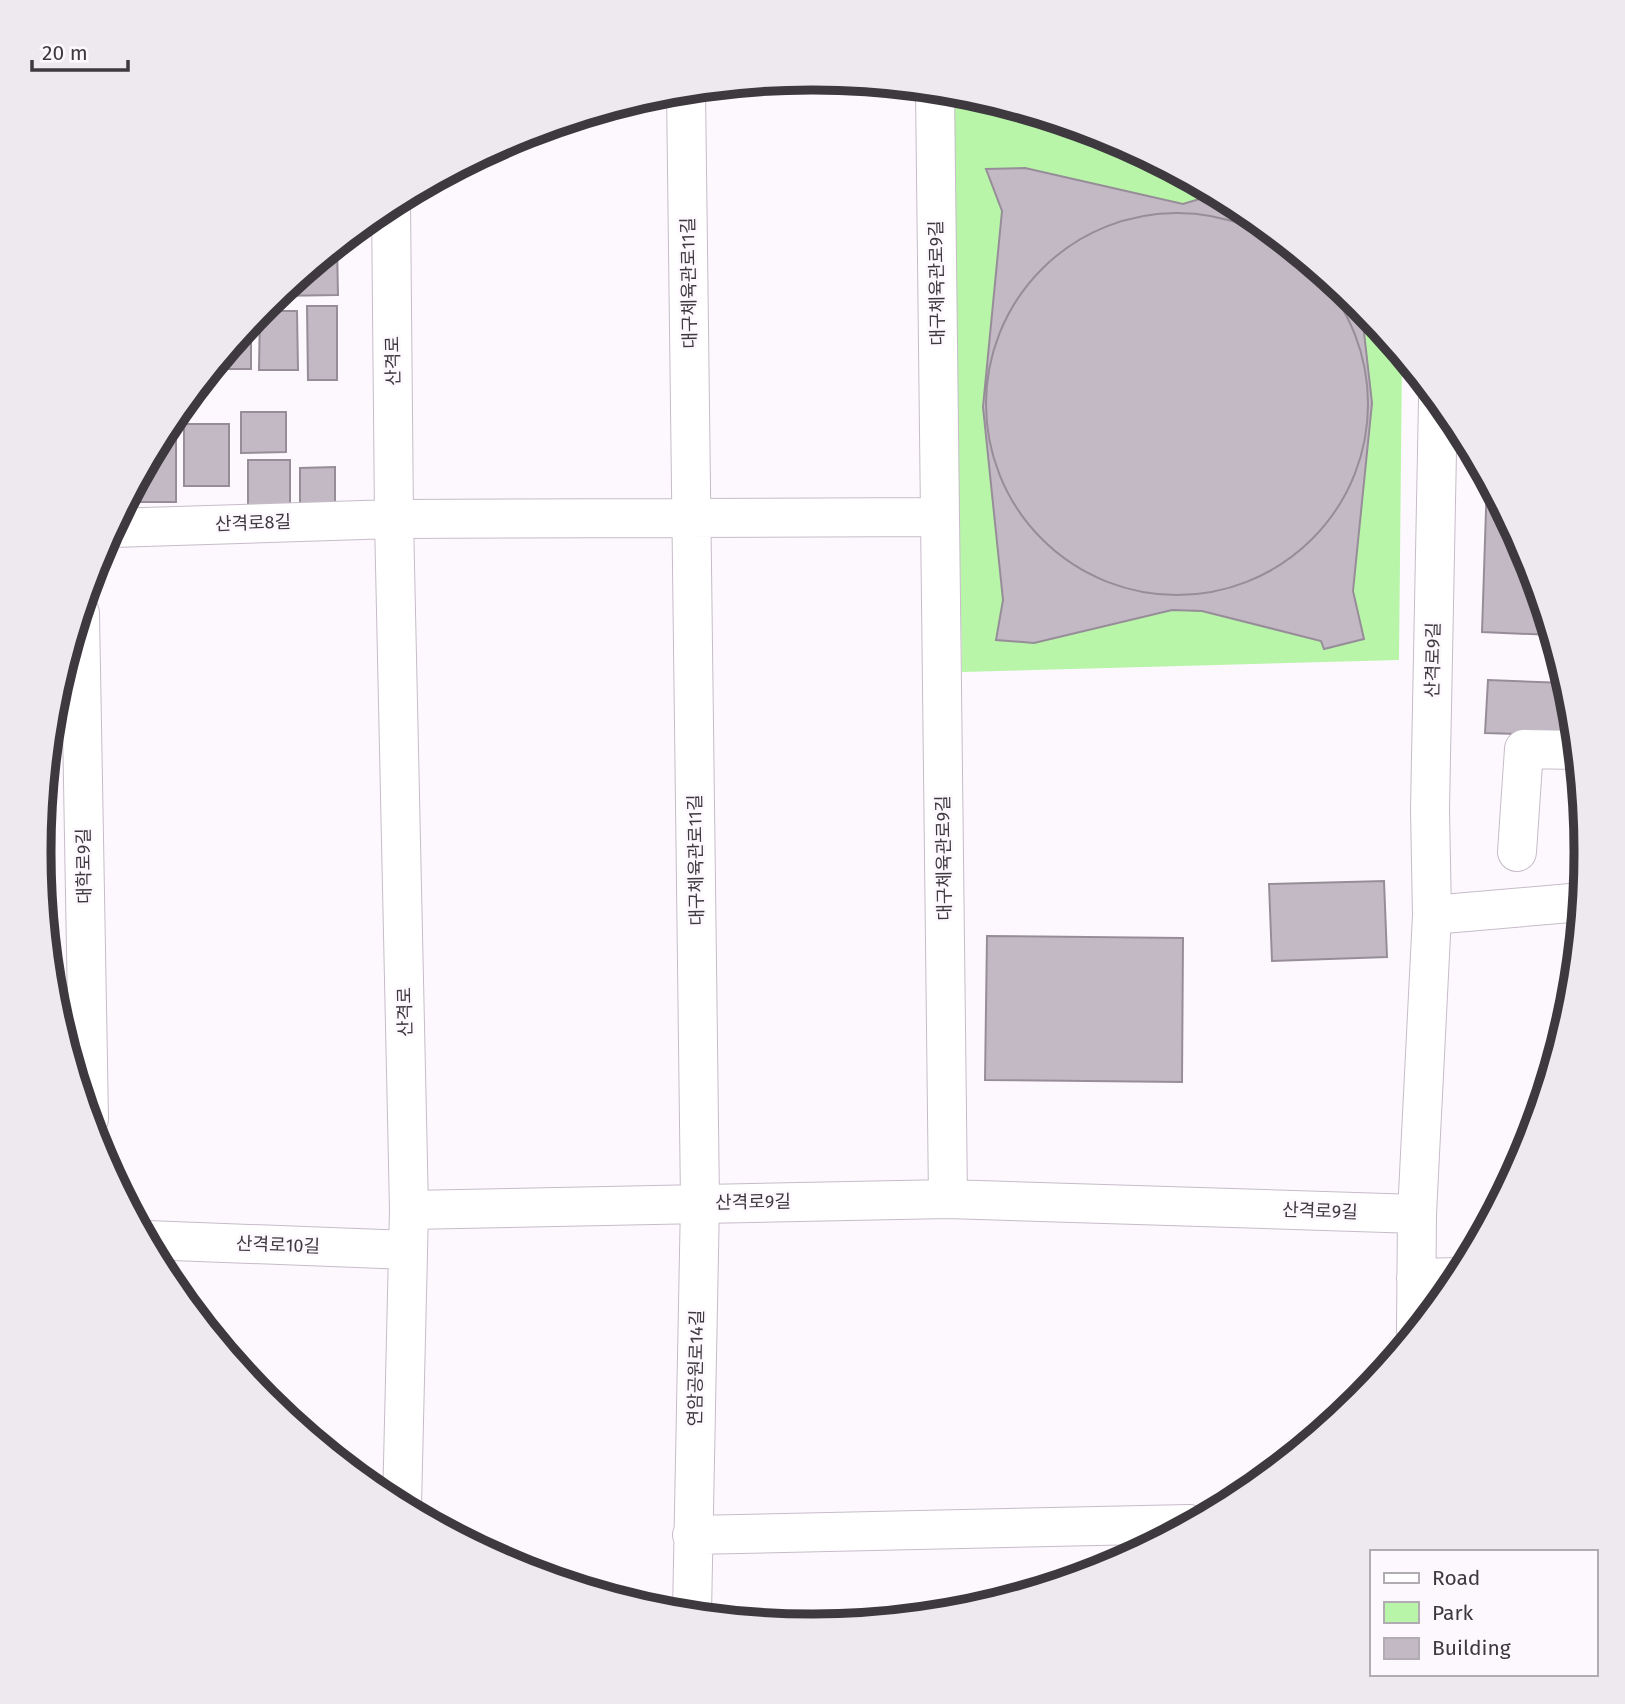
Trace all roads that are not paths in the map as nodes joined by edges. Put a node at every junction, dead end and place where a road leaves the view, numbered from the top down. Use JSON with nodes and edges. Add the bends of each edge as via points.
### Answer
{"nodes":[{"id":1,"x":686,"y":101,"type":"edge"},
{"id":2,"x":936,"y":101,"type":"edge"},
{"id":3,"x":391,"y":218,"type":"edge"},
{"id":4,"x":1438,"y":417,"type":"edge"},
{"id":5,"x":940,"y":517,"type":"junction"},
{"id":6,"x":693,"y":518,"type":"junction"},
{"id":7,"x":394,"y":519,"type":"junction"},
{"id":8,"x":123,"y":528,"type":"edge"},
{"id":9,"x":81,"y":643,"type":"edge"},
{"id":10,"x":1567,"y":750,"type":"edge"},
{"id":11,"x":1517,"y":852,"type":"dead end"},
{"id":12,"x":1573,"y":903,"type":"edge"},
{"id":13,"x":1432,"y":915,"type":"junction"},
{"id":14,"x":88,"y":1088,"type":"edge"},
{"id":15,"x":948,"y":1199,"type":"junction"},
{"id":16,"x":700,"y":1202,"type":"junction"},
{"id":17,"x":409,"y":1210,"type":"junction"},
{"id":18,"x":1417,"y":1214,"type":"junction"},
{"id":19,"x":158,"y":1240,"type":"edge"},
{"id":20,"x":408,"y":1250,"type":"junction"},
{"id":21,"x":1444,"y":1277,"type":"edge"},
{"id":22,"x":1416,"y":1278,"type":"junction"},
{"id":23,"x":1416,"y":1317,"type":"edge"},
{"id":24,"x":402,"y":1493,"type":"edge"},
{"id":25,"x":1170,"y":1524,"type":"edge"},
{"id":26,"x":692,"y":1535,"type":"junction"},
{"id":27,"x":692,"y":1604,"type":"edge"}],
"edges":[{"from":1,"to":6,"type":"street","name":"대구체육관로11길"},
{"from":2,"to":5,"type":"street","name":"대구체육관로9길"},
{"from":3,"to":7,"type":"street","name":"산격로"},
{"from":4,"to":13,"type":"street","name":"산격로9길"},
{"from":5,"to":6,"type":"street"},
{"from":5,"to":15,"type":"street","name":"대구체육관로9길"},
{"from":6,"to":7,"type":"street"},
{"from":6,"to":16,"type":"street","name":"대구체육관로11길"},
{"from":7,"to":8,"type":"street","name":"산격로8길"},
{"from":7,"to":17,"type":"street","name":"산격로"},
{"from":9,"to":14,"type":"street","name":"대학로9길"},
{"from":10,"to":11,"type":"street","via":[[1524,748]]},
{"from":12,"to":13,"type":"street"},
{"from":13,"to":18,"type":"street","name":"산격로9길"},
{"from":15,"to":16,"type":"street","name":"산격로9길"},
{"from":15,"to":18,"type":"street","name":"산격로9길"},
{"from":16,"to":17,"type":"street","name":"산격로9길"},
{"from":16,"to":26,"type":"street","name":"연암공원로14길"},
{"from":17,"to":20,"type":"street","name":"산격로"},
{"from":18,"to":22,"type":"street"},
{"from":19,"to":20,"type":"street","name":"산격로10길"},
{"from":20,"to":24,"type":"street","name":"산격로"},
{"from":21,"to":22,"type":"street"},
{"from":22,"to":23,"type":"street"},
{"from":25,"to":26,"type":"street"},
{"from":26,"to":27,"type":"street","name":"연암공원로14길"}]}
